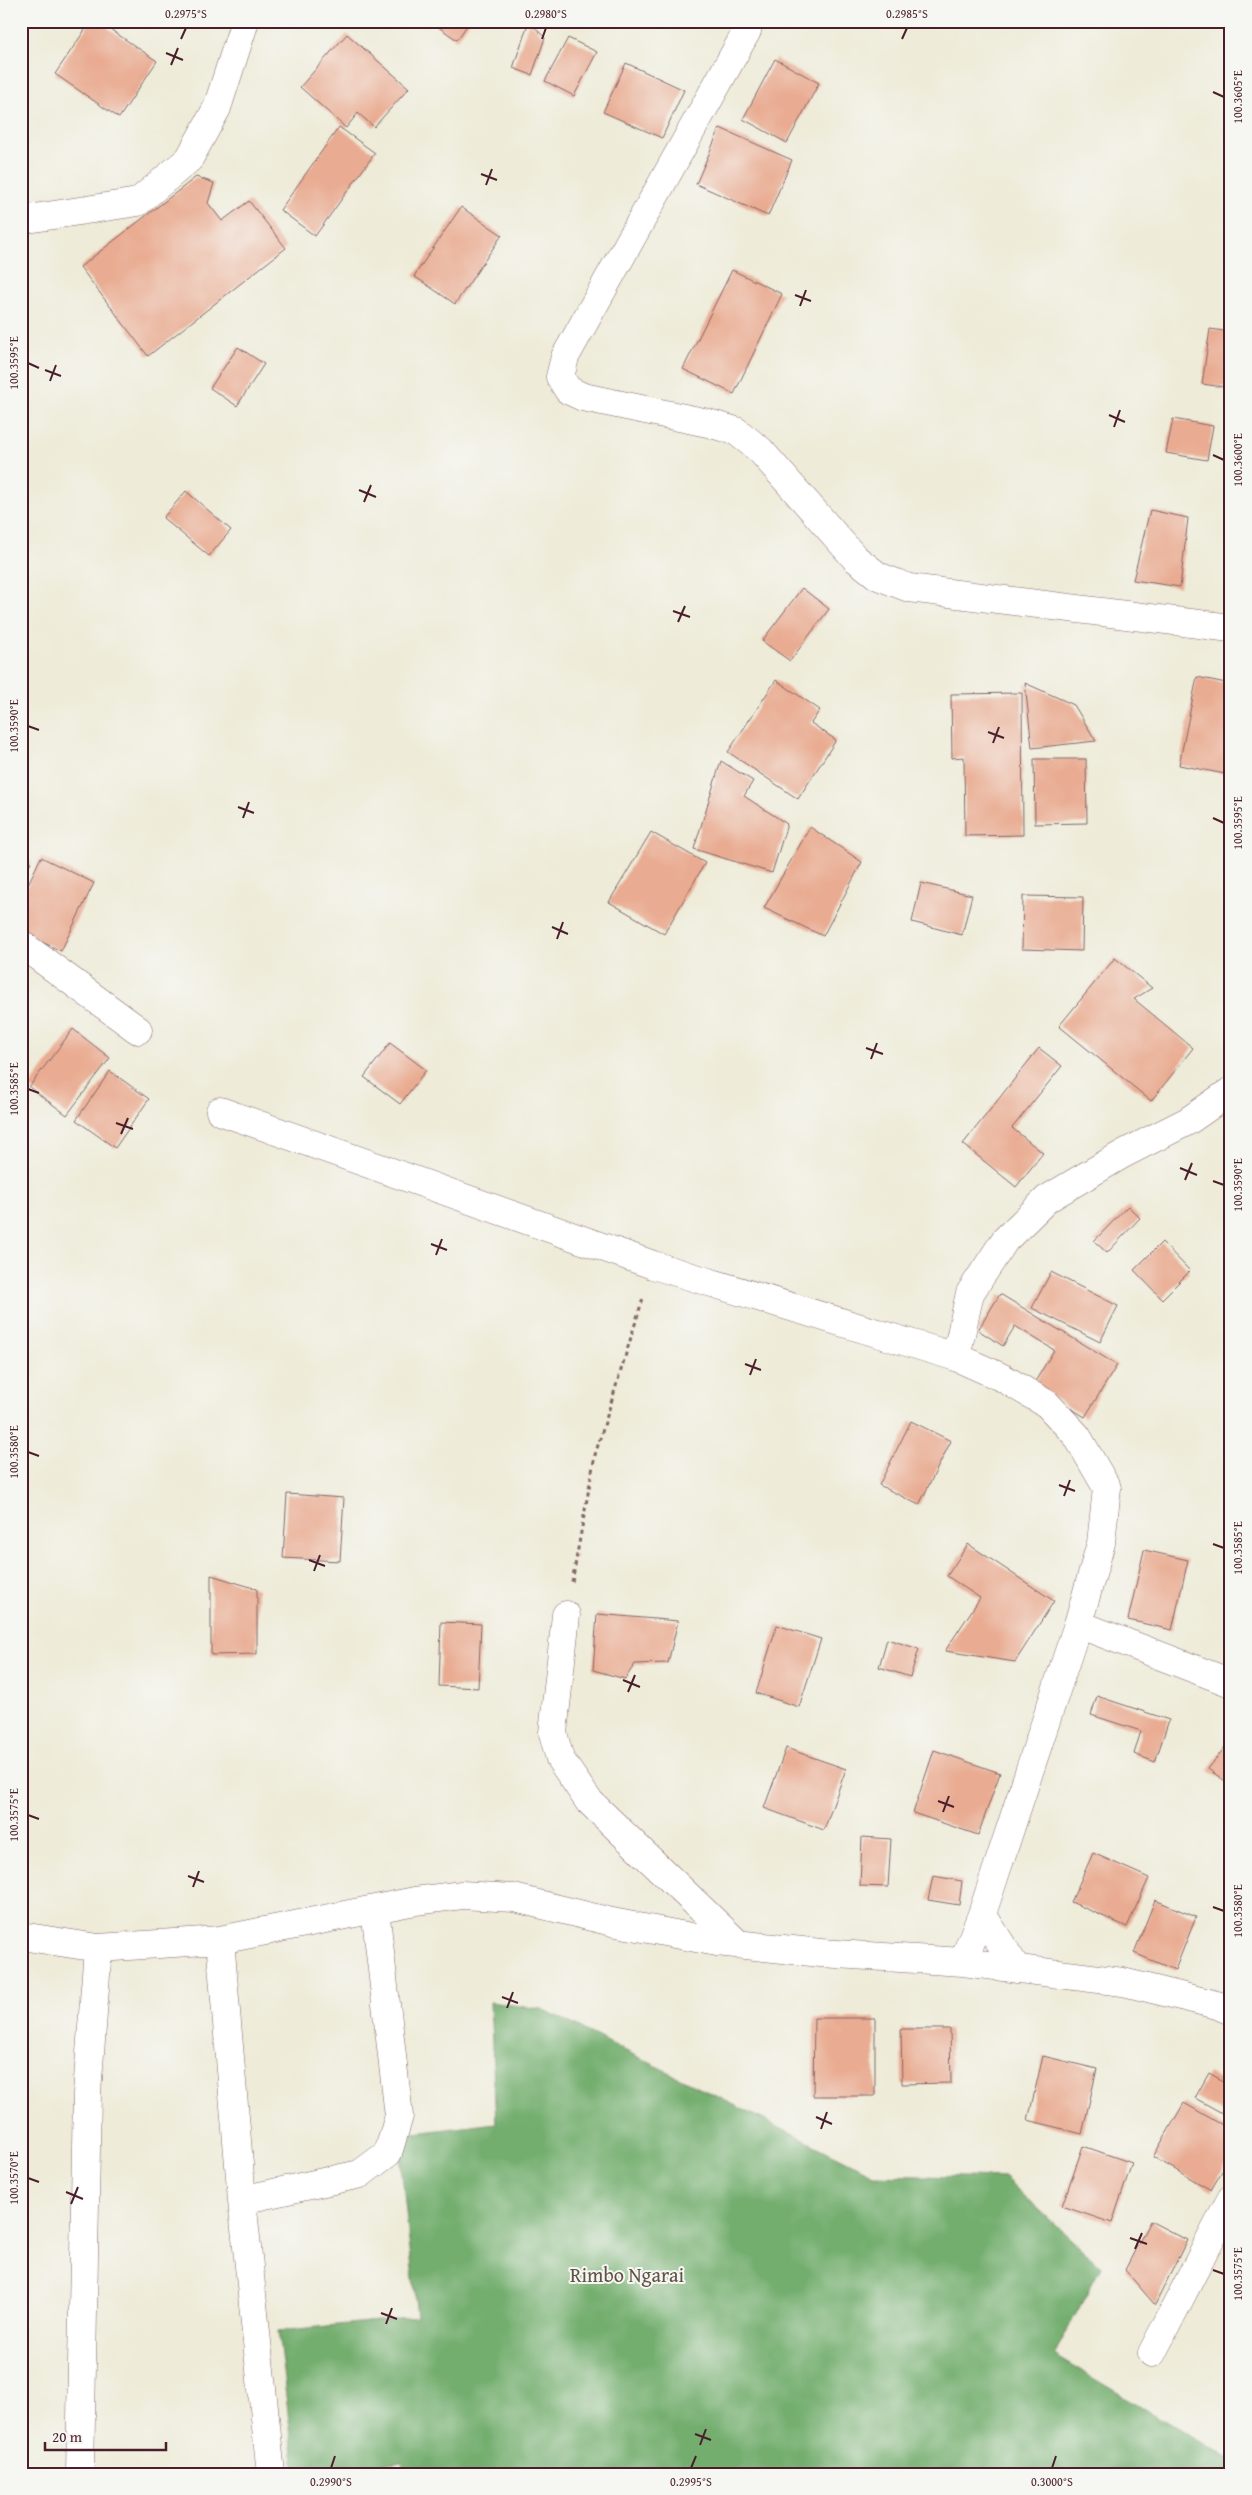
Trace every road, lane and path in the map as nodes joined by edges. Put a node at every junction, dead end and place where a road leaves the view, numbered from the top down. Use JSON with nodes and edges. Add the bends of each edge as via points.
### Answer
{"nodes":[{"id":1,"x":245,"y":21,"type":"edge"},
{"id":2,"x":748,"y":31,"type":"dead end"},
{"id":3,"x":21,"y":220,"type":"edge"},
{"id":4,"x":1231,"y":628,"type":"edge"},
{"id":5,"x":21,"y":944,"type":"edge"},
{"id":6,"x":138,"y":1030,"type":"dead end"},
{"id":7,"x":1231,"y":1091,"type":"edge"},
{"id":8,"x":220,"y":1111,"type":"dead end"},
{"id":9,"x":653,"y":1265,"type":"junction"},
{"id":10,"x":956,"y":1357,"type":"junction"},
{"id":11,"x":566,"y":1615,"type":"joint"},
{"id":12,"x":1078,"y":1624,"type":"junction"},
{"id":13,"x":1231,"y":1683,"type":"edge"},
{"id":14,"x":375,"y":1909,"type":"junction"},
{"id":15,"x":982,"y":1914,"type":"junction"},
{"id":16,"x":21,"y":1936,"type":"edge"},
{"id":17,"x":220,"y":1940,"type":"junction"},
{"id":18,"x":738,"y":1944,"type":"junction"},
{"id":19,"x":98,"y":1948,"type":"junction"},
{"id":20,"x":963,"y":1962,"type":"junction"},
{"id":21,"x":1017,"y":1970,"type":"junction"},
{"id":22,"x":1231,"y":2011,"type":"edge"},
{"id":23,"x":1231,"y":2199,"type":"edge"},
{"id":24,"x":242,"y":2200,"type":"junction"},
{"id":25,"x":1152,"y":2353,"type":"dead end"},
{"id":26,"x":80,"y":2474,"type":"edge"},
{"id":27,"x":271,"y":2474,"type":"edge"}],
"edges":[{"from":1,"to":3,"type":"street","via":[[217,108],[189,159],[138,202]]},
{"from":2,"to":4,"type":"street","via":[[565,357],[560,377],[568,390],[583,397],[736,431],[760,450],[855,558],[878,576],[909,588]]},
{"from":5,"to":6,"type":"street"},
{"from":7,"to":10,"type":"street","via":[[1188,1122],[1123,1154],[1047,1198],[1005,1240],[970,1293]]},
{"from":8,"to":9,"type":"street"},
{"from":9,"to":10,"type":"street"},
{"from":9,"to":11,"type":"path","via":[[595,1455]]},
{"from":10,"to":12,"type":"street","via":[[1047,1404],[1077,1436],[1107,1488],[1101,1543]]},
{"from":11,"to":18,"type":"street","via":[[553,1733],[560,1758],[588,1800]]},
{"from":12,"to":13,"type":"street"},
{"from":12,"to":15,"type":"street"},
{"from":14,"to":17,"type":"street"},
{"from":14,"to":18,"type":"street","via":[[462,1895],[514,1898],[612,1922]]},
{"from":14,"to":24,"type":"street","via":[[399,2116],[388,2153],[360,2174]]},
{"from":15,"to":20,"type":"street"},
{"from":15,"to":21,"type":"street"},
{"from":16,"to":19,"type":"street"},
{"from":17,"to":19,"type":"street"},
{"from":17,"to":24,"type":"street"},
{"from":18,"to":20,"type":"street"},
{"from":19,"to":26,"type":"street","via":[[87,2093]]},
{"from":20,"to":21,"type":"street"},
{"from":21,"to":22,"type":"street","via":[[1123,1982]]},
{"from":23,"to":25,"type":"street"},
{"from":24,"to":27,"type":"street"}]}
